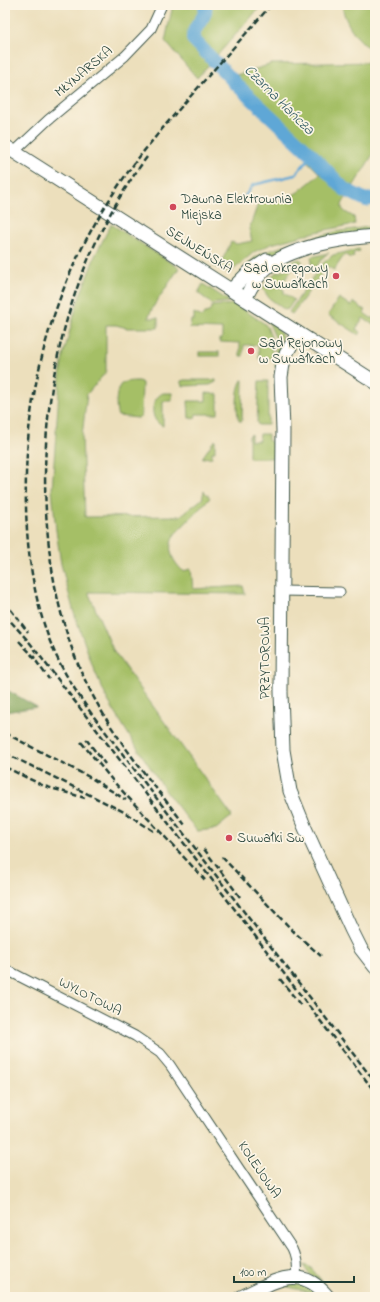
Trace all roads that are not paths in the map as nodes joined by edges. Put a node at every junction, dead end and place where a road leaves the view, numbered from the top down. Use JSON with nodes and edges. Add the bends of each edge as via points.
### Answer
{"nodes":[{"id":1,"x":162,"y":5,"type":"edge"},
{"id":2,"x":10,"y":149,"type":"edge"},
{"id":3,"x":375,"y":236,"type":"edge"},
{"id":4,"x":294,"y":252,"type":"junction"},
{"id":5,"x":231,"y":290,"type":"junction"},
{"id":6,"x":246,"y":299,"type":"junction"},
{"id":7,"x":298,"y":333,"type":"junction"},
{"id":8,"x":375,"y":382,"type":"edge"},
{"id":9,"x":281,"y":591,"type":"junction"},
{"id":10,"x":340,"y":592,"type":"dead end"},
{"id":11,"x":375,"y":966,"type":"edge"},
{"id":12,"x":5,"y":969,"type":"edge"},
{"id":13,"x":160,"y":1053,"type":"joint"},
{"id":14,"x":296,"y":1277,"type":"junction"},
{"id":15,"x":241,"y":1297,"type":"edge"},
{"id":16,"x":328,"y":1297,"type":"edge"}],
"edges":[{"from":1,"to":2,"type":"street","name":"MŁYNARSKA","via":[[151,29],[125,56]]},
{"from":2,"to":5,"type":"street","name":"SEJNEŃSKA"},
{"from":3,"to":4,"type":"street","via":[[332,242]]},
{"from":4,"to":5,"type":"street","via":[[284,253],[262,263]]},
{"from":4,"to":6,"type":"street","via":[[266,268],[250,289]]},
{"from":5,"to":6,"type":"street","name":"SEJNEŃSKA"},
{"from":6,"to":7,"type":"street","name":"SEJNEŃSKA"},
{"from":7,"to":8,"type":"street","name":"SEJNEŃSKA"},
{"from":7,"to":9,"type":"street","name":"PRZYTOROWA","via":[[286,354],[281,377]]},
{"from":9,"to":10,"type":"street"},
{"from":9,"to":11,"type":"street","name":"PRZYTOROWA","via":[[282,750],[290,791],[351,929],[361,949]]},
{"from":12,"to":13,"type":"street","name":"WYLOTOWA","via":[[135,1036]]},
{"from":13,"to":14,"type":"street","name":"KOLEJOWA","via":[[296,1254]]},
{"from":14,"to":15,"type":"street","via":[[280,1279]]},
{"from":14,"to":16,"type":"street","via":[[318,1286]]}]}
